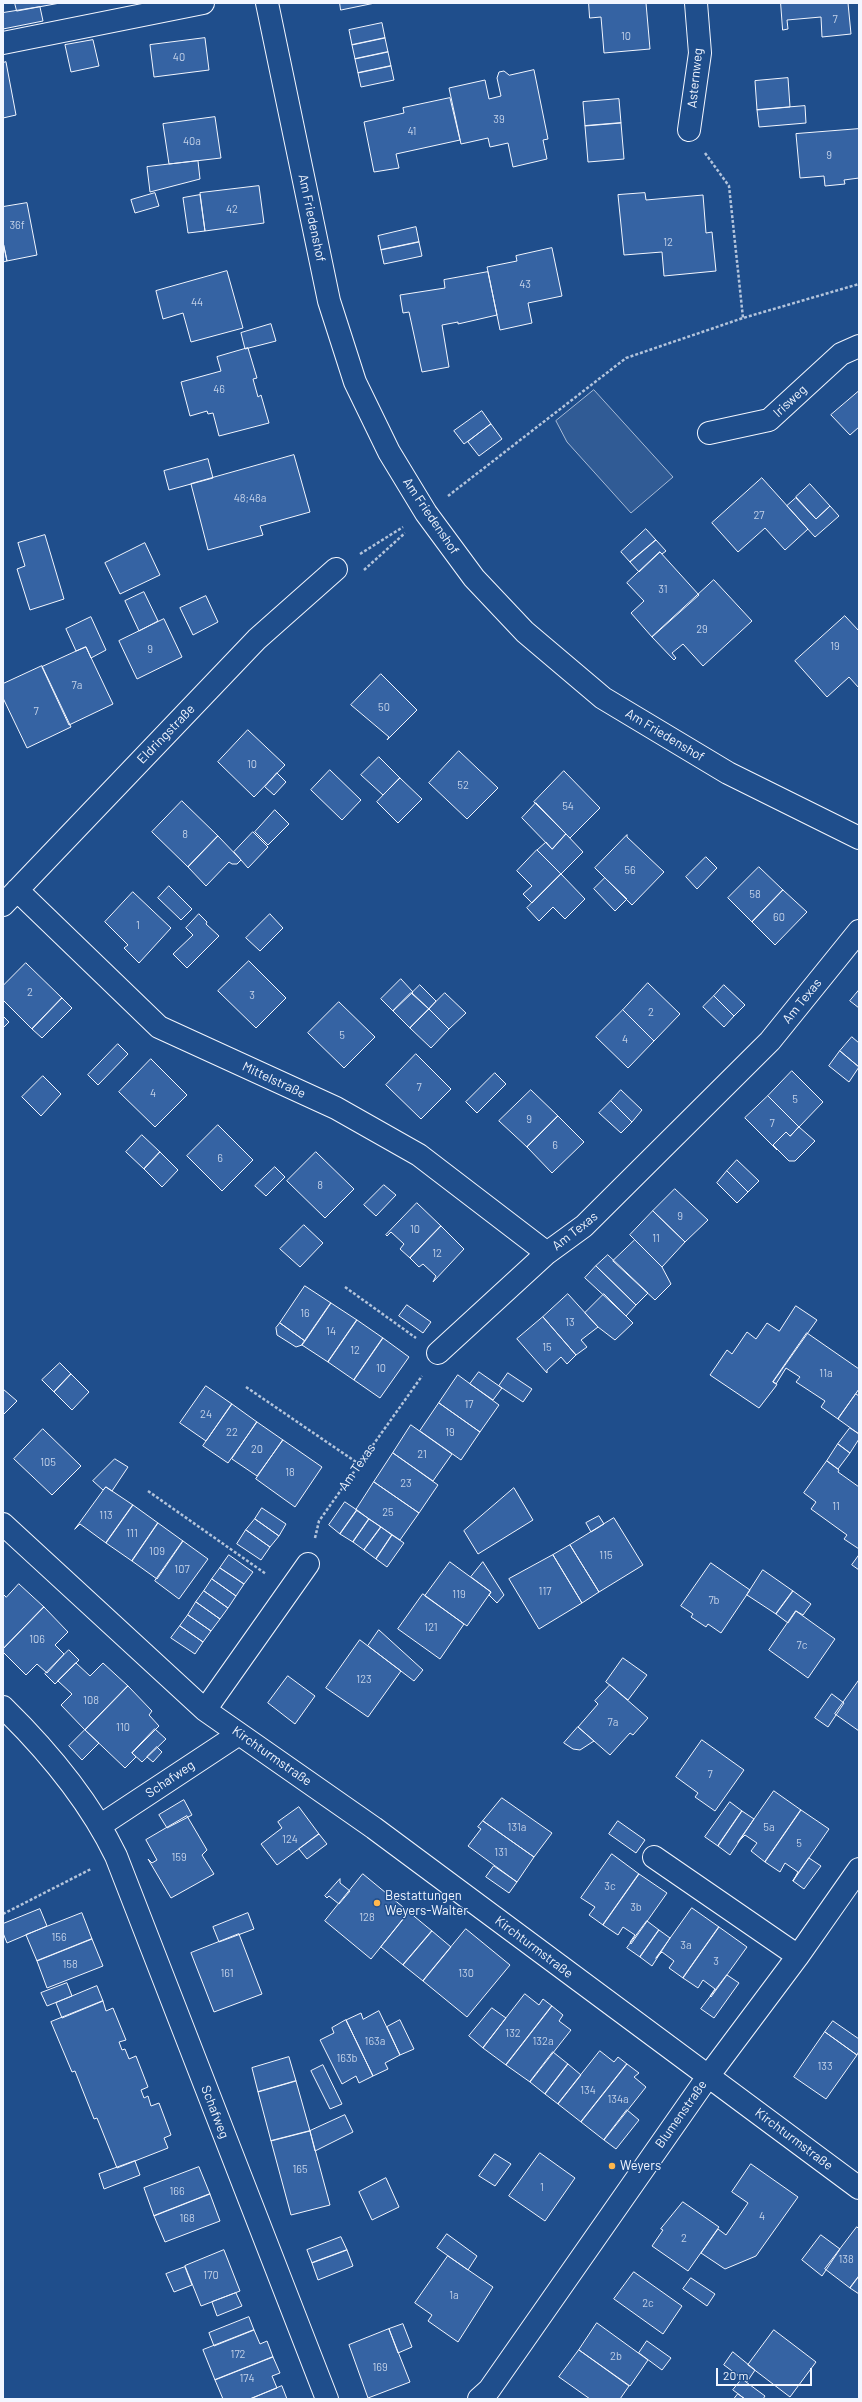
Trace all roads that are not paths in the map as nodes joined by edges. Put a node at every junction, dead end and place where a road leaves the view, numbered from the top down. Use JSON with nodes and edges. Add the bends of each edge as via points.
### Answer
{"nodes":[{"id":1,"x":203,"y":3,"type":"edge"},
{"id":2,"x":267,"y":3,"type":"edge"},
{"id":3,"x":696,"y":3,"type":"edge"},
{"id":4,"x":3,"y":43,"type":"edge"},
{"id":5,"x":689,"y":130,"type":"road end"},
{"id":6,"x":859,"y":346,"type":"edge"},
{"id":7,"x":709,"y":433,"type":"dead end"},
{"id":8,"x":336,"y":569,"type":"road end"},
{"id":9,"x":859,"y":838,"type":"edge"},
{"id":10,"x":10,"y":897,"type":"edge"},
{"id":11,"x":859,"y":931,"type":"edge"},
{"id":12,"x":546,"y":1253,"type":"junction"},
{"id":13,"x":438,"y":1353,"type":"road end"},
{"id":14,"x":3,"y":1524,"type":"edge"},
{"id":15,"x":308,"y":1564,"type":"dead end"},
{"id":16,"x":3,"y":1707,"type":"edge"},
{"id":17,"x":205,"y":1710,"type":"junction"},
{"id":18,"x":239,"y":1734,"type":"junction"},
{"id":19,"x":101,"y":1825,"type":"junction"},
{"id":20,"x":654,"y":1857,"type":"dead end"},
{"id":21,"x":859,"y":1869,"type":"edge"},
{"id":22,"x":798,"y":1956,"type":"junction"},
{"id":23,"x":709,"y":2074,"type":"junction"},
{"id":24,"x":859,"y":2188,"type":"edge"},
{"id":25,"x":487,"y":2396,"type":"edge"},
{"id":26,"x":327,"y":2399,"type":"edge"}],
"edges":[{"from":1,"to":4,"type":"street"},
{"from":2,"to":9,"type":"street","name":"Am Friedenshof","via":[[329,301],[355,382],[389,452],[426,513],[474,578],[515,621],[603,698],[728,773]]},
{"from":3,"to":5,"type":"street","name":"Asternweg","via":[[700,53]]},
{"from":6,"to":7,"type":"street","name":"Irisweg","via":[[841,354],[769,420]]},
{"from":8,"to":10,"type":"street","name":"Eldringstraße","via":[[257,639]]},
{"from":10,"to":12,"type":"street","name":"Mittelstraße","via":[[159,1027],[336,1108],[419,1155]]},
{"from":11,"to":12,"type":"street","name":"Am Texas","via":[[770,1041],[584,1226]]},
{"from":12,"to":13,"type":"street","name":"Am Texas"},
{"from":14,"to":17,"type":"street","name":"Kirchturmstraße"},
{"from":15,"to":17,"type":"street"},
{"from":16,"to":19,"type":"street","name":"Schafweg","via":[[69,1780]]},
{"from":17,"to":18,"type":"street","name":"Kirchturmstraße"},
{"from":18,"to":19,"type":"street","name":"Schafweg"},
{"from":18,"to":23,"type":"street","name":"Kirchturmstraße","via":[[374,1828]]},
{"from":19,"to":26,"type":"street","name":"Schafweg","via":[[116,1856]]},
{"from":20,"to":22,"type":"street"},
{"from":21,"to":22,"type":"street","name":"Blumenstraße"},
{"from":22,"to":23,"type":"street","name":"Blumenstraße"},
{"from":23,"to":24,"type":"street","name":"Kirchturmstraße"},
{"from":23,"to":25,"type":"street","name":"Blumenstraße"}]}
